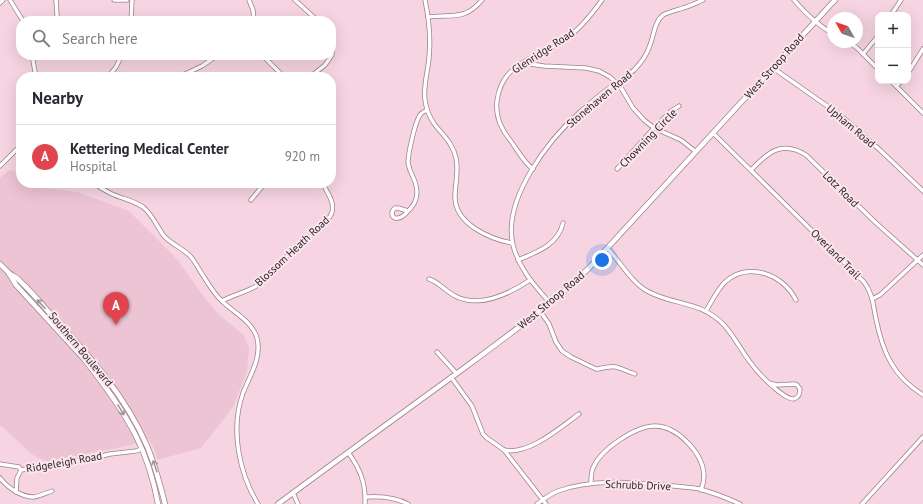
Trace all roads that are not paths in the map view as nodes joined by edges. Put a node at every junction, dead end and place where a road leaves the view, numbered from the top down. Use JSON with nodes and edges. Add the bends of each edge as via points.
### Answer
{"nodes":[{"id":1,"x":3,"y":0,"type":"edge"},
{"id":2,"x":10,"y":0,"type":"edge"},
{"id":3,"x":56,"y":0,"type":"edge"},
{"id":4,"x":114,"y":0,"type":"edge"},
{"id":5,"x":127,"y":0,"type":"edge"},
{"id":6,"x":132,"y":0,"type":"edge"},
{"id":7,"x":249,"y":0,"type":"edge"},
{"id":8,"x":295,"y":0,"type":"edge"},
{"id":9,"x":425,"y":0,"type":"edge"},
{"id":10,"x":482,"y":0,"type":"edge"},
{"id":11,"x":602,"y":0,"type":"edge"},
{"id":12,"x":702,"y":0,"type":"edge"},
{"id":13,"x":794,"y":0,"type":"edge"},
{"id":14,"x":834,"y":0,"type":"edge"},
{"id":15,"x":901,"y":0,"type":"edge"},
{"id":16,"x":0,"y":3,"type":"edge"},
{"id":17,"x":893,"y":12,"type":"edge"},
{"id":18,"x":20,"y":16,"type":"edge"},
{"id":19,"x":57,"y":16,"type":"edge"},
{"id":20,"x":131,"y":16,"type":"edge"},
{"id":21,"x":254,"y":16,"type":"edge"},
{"id":22,"x":313,"y":16,"type":"edge"},
{"id":23,"x":428,"y":17,"type":"junction"},
{"id":24,"x":815,"y":21,"type":"junction"},
{"id":25,"x":827,"y":30,"type":"edge"},
{"id":26,"x":875,"y":40,"type":"edge"},
{"id":27,"x":857,"y":48,"type":"edge"},
{"id":28,"x":923,"y":49,"type":"edge"},
{"id":29,"x":863,"y":54,"type":"junction"},
{"id":30,"x":33,"y":60,"type":"edge"},
{"id":31,"x":120,"y":60,"type":"edge"},
{"id":32,"x":211,"y":60,"type":"edge"},
{"id":33,"x":267,"y":60,"type":"edge"},
{"id":34,"x":328,"y":60,"type":"edge"},
{"id":35,"x":523,"y":63,"type":"junction"},
{"id":36,"x":875,"y":65,"type":"edge"},
{"id":37,"x":773,"y":68,"type":"junction"},
{"id":38,"x":911,"y":68,"type":"edge"},
{"id":39,"x":35,"y":72,"type":"edge"},
{"id":40,"x":112,"y":72,"type":"edge"},
{"id":41,"x":191,"y":72,"type":"edge"},
{"id":42,"x":279,"y":72,"type":"edge"},
{"id":43,"x":316,"y":72,"type":"edge"},
{"id":44,"x":617,"y":83,"type":"junction"},
{"id":45,"x":898,"y":84,"type":"edge"},
{"id":46,"x":896,"y":86,"type":"joint"},
{"id":47,"x":679,"y":106,"type":"dead end"},
{"id":48,"x":427,"y":110,"type":"junction"},
{"id":49,"x":923,"y":113,"type":"edge"},
{"id":50,"x":654,"y":128,"type":"junction"},
{"id":51,"x":713,"y":133,"type":"junction"},
{"id":52,"x":16,"y":150,"type":"edge"},
{"id":53,"x":696,"y":152,"type":"junction"},
{"id":54,"x":0,"y":166,"type":"edge"},
{"id":55,"x":533,"y":169,"type":"junction"},
{"id":56,"x":617,"y":170,"type":"dead end"},
{"id":57,"x":751,"y":170,"type":"junction"},
{"id":58,"x":102,"y":188,"type":"edge"},
{"id":59,"x":261,"y":188,"type":"edge"},
{"id":60,"x":325,"y":188,"type":"edge"},
{"id":61,"x":923,"y":191,"type":"edge"},
{"id":62,"x":251,"y":200,"type":"dead end"},
{"id":63,"x":408,"y":211,"type":"dead end"},
{"id":64,"x":563,"y":223,"type":"dead end"},
{"id":65,"x":512,"y":243,"type":"junction"},
{"id":66,"x":607,"y":248,"type":"junction"},
{"id":67,"x":923,"y":254,"type":"edge"},
{"id":68,"x":518,"y":260,"type":"junction"},
{"id":69,"x":917,"y":260,"type":"junction"},
{"id":70,"x":0,"y":264,"type":"edge"},
{"id":71,"x":923,"y":265,"type":"edge"},
{"id":72,"x":8,"y":272,"type":"junction"},
{"id":73,"x":429,"y":279,"type":"dead end"},
{"id":74,"x":530,"y":280,"type":"junction"},
{"id":75,"x":872,"y":299,"type":"junction"},
{"id":76,"x":796,"y":300,"type":"dead end"},
{"id":77,"x":222,"y":301,"type":"junction"},
{"id":78,"x":550,"y":303,"type":"junction"},
{"id":79,"x":540,"y":311,"type":"junction"},
{"id":80,"x":706,"y":311,"type":"junction"},
{"id":81,"x":437,"y":352,"type":"dead end"},
{"id":82,"x":456,"y":373,"type":"junction"},
{"id":83,"x":635,"y":374,"type":"dead end"},
{"id":84,"x":451,"y":377,"type":"junction"},
{"id":85,"x":769,"y":384,"type":"junction"},
{"id":86,"x":923,"y":395,"type":"edge"},
{"id":87,"x":578,"y":414,"type":"dead end"},
{"id":88,"x":923,"y":437,"type":"edge"},
{"id":89,"x":147,"y":446,"type":"junction"},
{"id":90,"x":142,"y":449,"type":"junction"},
{"id":91,"x":504,"y":450,"type":"junction"},
{"id":92,"x":348,"y":452,"type":"junction"},
{"id":93,"x":0,"y":464,"type":"edge"},
{"id":94,"x":21,"y":470,"type":"junction"},
{"id":95,"x":1,"y":479,"type":"edge"},
{"id":96,"x":591,"y":483,"type":"junction"},
{"id":97,"x":0,"y":485,"type":"edge"},
{"id":98,"x":701,"y":490,"type":"junction"},
{"id":99,"x":52,"y":491,"type":"dead end"},
{"id":100,"x":16,"y":492,"type":"junction"},
{"id":101,"x":292,"y":493,"type":"junction"},
{"id":102,"x":366,"y":497,"type":"junction"},
{"id":103,"x":544,"y":499,"type":"junction"},
{"id":104,"x":158,"y":504,"type":"edge"},
{"id":105,"x":165,"y":504,"type":"edge"},
{"id":106,"x":258,"y":504,"type":"edge"},
{"id":107,"x":278,"y":504,"type":"edge"},
{"id":108,"x":298,"y":504,"type":"edge"},
{"id":109,"x":365,"y":504,"type":"edge"},
{"id":110,"x":408,"y":504,"type":"edge"},
{"id":111,"x":537,"y":504,"type":"edge"},
{"id":112,"x":546,"y":504,"type":"edge"},
{"id":113,"x":740,"y":504,"type":"edge"},
{"id":114,"x":862,"y":504,"type":"edge"}],
"edges":[{"from":1,"to":16,"type":"street"},
{"from":2,"to":18,"type":"street"},
{"from":3,"to":19,"type":"street"},
{"from":4,"to":5,"type":"street"},
{"from":6,"to":20,"type":"street"},
{"from":7,"to":21,"type":"street"},
{"from":8,"to":22,"type":"street"},
{"from":9,"to":23,"type":"street"},
{"from":10,"to":23,"type":"street","via":[[471,10],[460,15]]},
{"from":11,"to":35,"type":"street","name":"Glenridge Road","via":[[583,23],[566,38]]},
{"from":12,"to":44,"type":"street","name":"Stonehaven Road","via":[[660,18],[644,58]]},
{"from":13,"to":24,"type":"street"},
{"from":14,"to":24,"type":"main road","name":"West Stroop Road"},
{"from":15,"to":17,"type":"street"},
{"from":23,"to":48,"type":"street","via":[[429,56],[425,94]]},
{"from":24,"to":25,"type":"street"},
{"from":24,"to":37,"type":"main road","name":"West Stroop Road"},
{"from":26,"to":29,"type":"street"},
{"from":27,"to":29,"type":"street"},
{"from":28,"to":38,"type":"street"},
{"from":29,"to":36,"type":"street"},
{"from":30,"to":39,"type":"street"},
{"from":31,"to":40,"type":"street"},
{"from":32,"to":41,"type":"street"},
{"from":33,"to":42,"type":"street"},
{"from":34,"to":43,"type":"street"},
{"from":35,"to":44,"type":"street","via":[[592,69],[605,73]]},
{"from":35,"to":55,"type":"street","name":"Glenridge Road","via":[[508,73],[502,83],[497,96],[497,110],[502,129]]},
{"from":37,"to":51,"type":"main road","name":"West Stroop Road"},
{"from":37,"to":61,"type":"street","name":"Upham Road","via":[[840,115]]},
{"from":44,"to":50,"type":"street","via":[[638,114]]},
{"from":44,"to":55,"type":"street","name":"Stonehaven Road","via":[[572,120],[553,140]]},
{"from":45,"to":46,"type":"street"},
{"from":46,"to":49,"type":"street"},
{"from":47,"to":50,"type":"street","name":"Chowning Circle"},
{"from":48,"to":63,"type":"street","via":[[418,120],[409,156],[409,166],[417,192],[414,204]]},
{"from":48,"to":65,"type":"street","via":[[454,150],[457,165],[455,201],[458,210],[478,231]]},
{"from":50,"to":53,"type":"street","via":[[681,140]]},
{"from":50,"to":56,"type":"street","name":"Chowning Circle"},
{"from":51,"to":53,"type":"main road","name":"West Stroop Road"},
{"from":51,"to":57,"type":"street","name":"Overland Trail"},
{"from":52,"to":54,"type":"street"},
{"from":53,"to":66,"type":"main road","name":"West Stroop Road"},
{"from":55,"to":65,"type":"street","name":"Stonehaven Road","via":[[514,206]]},
{"from":57,"to":69,"type":"street","name":"Lotz Road","via":[[765,156],[776,150],[790,148],[806,155]]},
{"from":57,"to":75,"type":"street","name":"Overland Trail","via":[[861,278]]},
{"from":58,"to":77,"type":"street","via":[[132,200],[144,208],[165,237],[190,256]]},
{"from":59,"to":62,"type":"street"},
{"from":60,"to":77,"type":"street","name":"Blossom Heath Road","via":[[332,206],[332,213],[326,221],[261,283]]},
{"from":64,"to":68,"type":"street","via":[[561,232],[555,240]]},
{"from":65,"to":68,"type":"street","name":"Stonehaven Road"},
{"from":66,"to":78,"type":"main road","name":"West Stroop Road"},
{"from":66,"to":80,"type":"street","via":[[634,280],[647,291]]},
{"from":67,"to":69,"type":"street"},
{"from":68,"to":74,"type":"street","name":"Stonehaven Road"},
{"from":69,"to":71,"type":"street","name":"Lotz Road"},
{"from":69,"to":75,"type":"street","via":[[880,295]]},
{"from":70,"to":72,"type":"main road","name":"Southern Boulevard"},
{"from":89,"to":72,"type":"main road","name":"Southern Boulevard","one_way":true,"via":[[111,384],[72,336],[21,281]]},
{"from":72,"to":90,"type":"main road","name":"Southern Boulevard","one_way":true,"via":[[16,285],[93,370],[119,406]]},
{"from":73,"to":74,"type":"street","via":[[458,297],[481,301],[513,291]]},
{"from":74,"to":78,"type":"street","name":"Stonehaven Road"},
{"from":75,"to":86,"type":"street","name":"Overland Trail","via":[[880,337],[892,364],[898,374]]},
{"from":76,"to":80,"type":"street","via":[[790,290],[776,278],[759,272],[747,272],[737,274],[726,281]]},
{"from":77,"to":106,"type":"street","via":[[249,324],[257,338],[258,353],[238,414],[238,445],[246,481]]},
{"from":78,"to":79,"type":"main road","name":"West Stroop Road"},
{"from":79,"to":82,"type":"main road","name":"West Stroop Road"},
{"from":79,"to":83,"type":"street","via":[[559,347],[566,354],[596,369],[613,366]]},
{"from":80,"to":85,"type":"street","via":[[725,327]]},
{"from":81,"to":82,"type":"street"},
{"from":82,"to":84,"type":"main road","name":"West Stroop Road"},
{"from":84,"to":91,"type":"street","via":[[472,406],[483,434]]},
{"from":84,"to":92,"type":"main road","name":"West Stroop Road"},
{"from":85,"to":85,"type":"street","via":[[791,399],[800,394],[799,386],[795,384]]},
{"from":87,"to":91,"type":"street","via":[[535,444],[520,450]]},
{"from":88,"to":114,"type":"street"},
{"from":89,"to":90,"type":"street","name":"Ridgeleigh Road"},
{"from":105,"to":89,"type":"main road","name":"Southern Boulevard","one_way":true},
{"from":90,"to":94,"type":"street","name":"Ridgeleigh Road"},
{"from":90,"to":104,"type":"main road","name":"Southern Boulevard"},
{"from":91,"to":103,"type":"street"},
{"from":92,"to":101,"type":"main road","name":"West Stroop Road"},
{"from":92,"to":102,"type":"street","via":[[362,476]]},
{"from":93,"to":94,"type":"street","via":[[19,467]]},
{"from":94,"to":100,"type":"street","name":"Ridgeleigh Road","via":[[16,480]]},
{"from":95,"to":97,"type":"street"},
{"from":95,"to":100,"type":"street"},
{"from":96,"to":98,"type":"street","name":"Schrubb Drive","via":[[649,484]]},
{"from":96,"to":98,"type":"street","via":[[591,473],[598,458],[618,441],[644,427],[662,426],[686,441],[700,460],[704,472]]},
{"from":96,"to":103,"type":"street","name":"Schrubb Drive","via":[[556,492]]},
{"from":98,"to":113,"type":"street","name":"Schrubb Drive"},
{"from":99,"to":100,"type":"street","via":[[30,497]]},
{"from":101,"to":107,"type":"main road","name":"West Stroop Road"},
{"from":101,"to":108,"type":"street"},
{"from":102,"to":109,"type":"street"},
{"from":102,"to":110,"type":"street","via":[[398,499]]},
{"from":103,"to":111,"type":"street","name":"Schrubb Drive"},
{"from":103,"to":112,"type":"street"}]}
